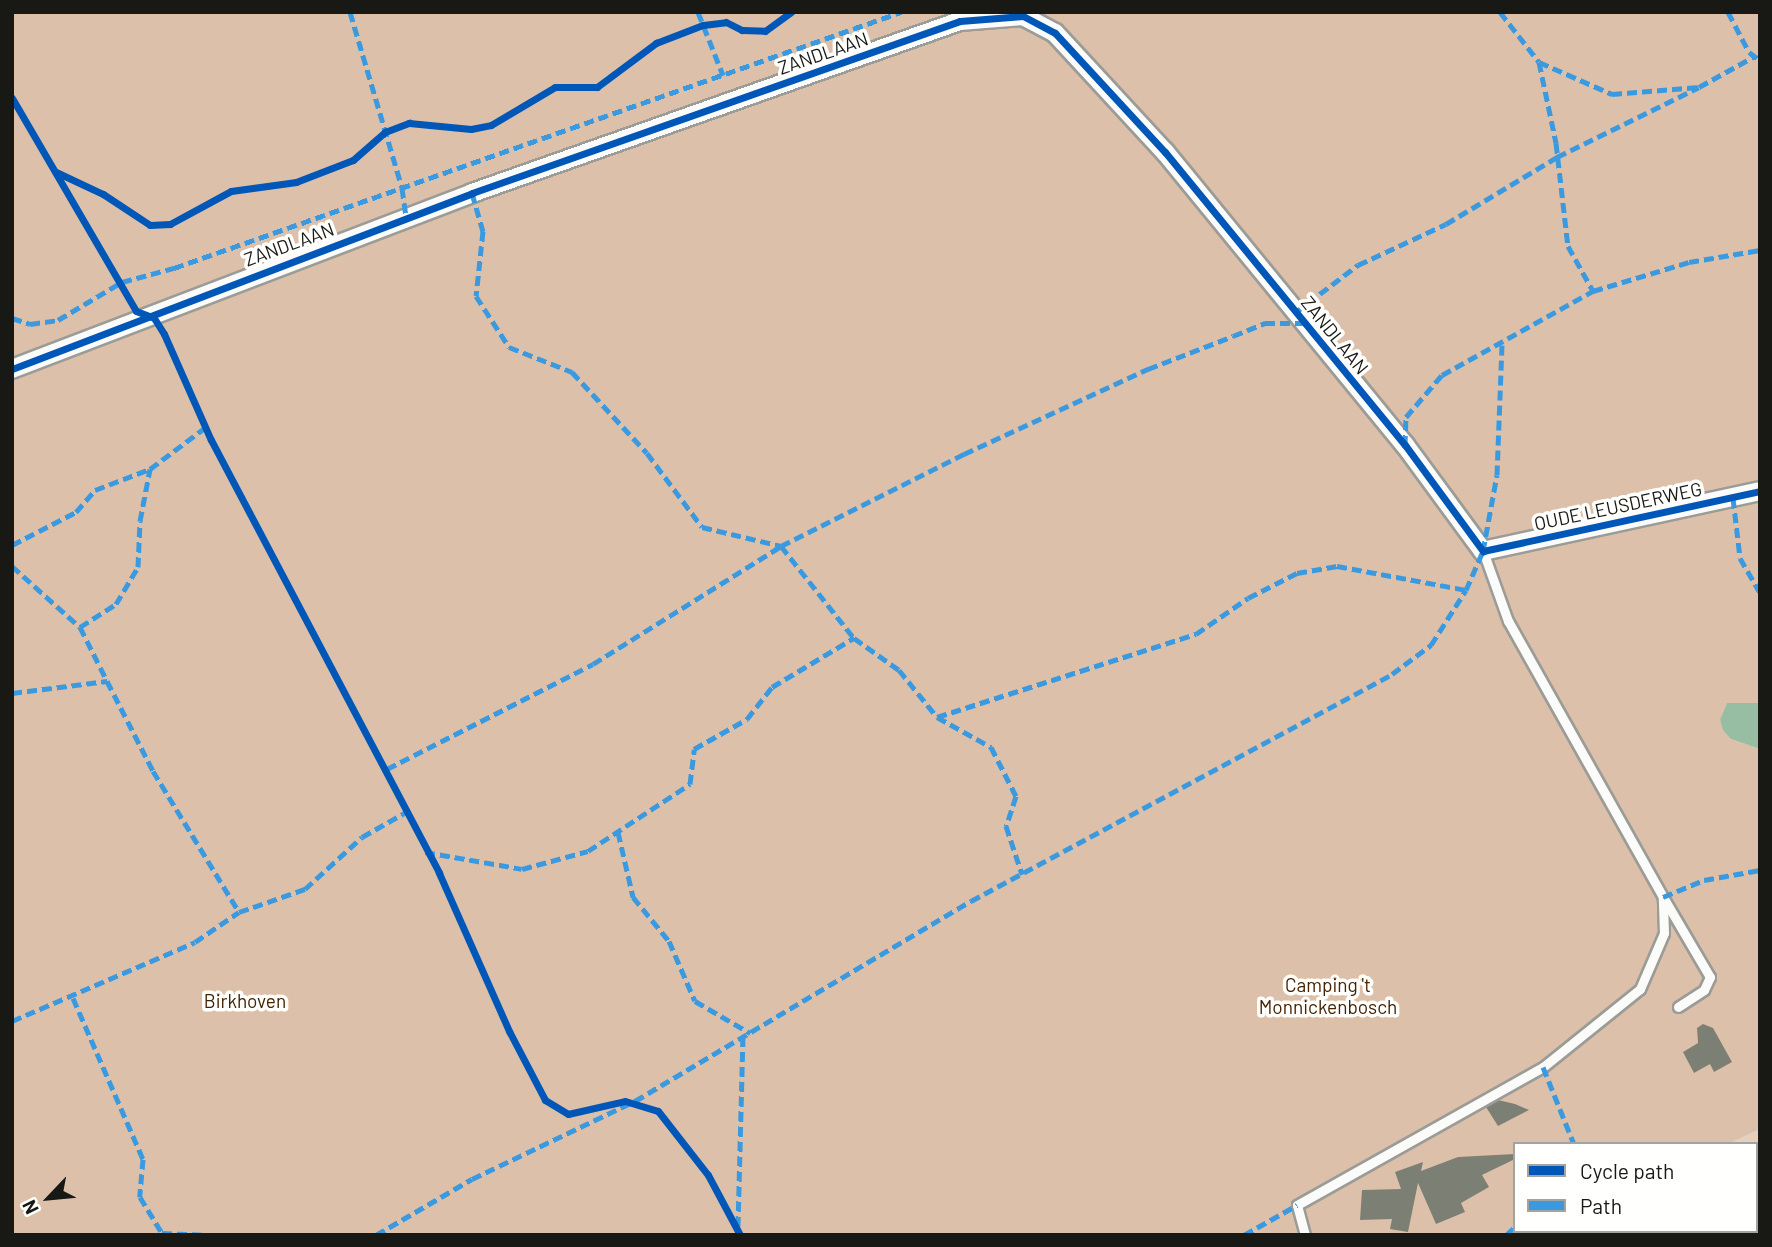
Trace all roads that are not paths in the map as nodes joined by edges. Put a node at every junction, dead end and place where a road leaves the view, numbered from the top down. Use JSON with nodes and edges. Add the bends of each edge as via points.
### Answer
{"nodes":[{"id":1,"x":12,"y":369,"type":"edge"},
{"id":2,"x":1760,"y":491,"type":"edge"},
{"id":3,"x":1483,"y":551,"type":"junction"},
{"id":4,"x":1663,"y":897,"type":"junction"},
{"id":5,"x":1678,"y":1007,"type":"dead end"},
{"id":6,"x":1304,"y":1232,"type":"edge"},
{"id":7,"x":1313,"y":1235,"type":"edge"}],
"edges":[{"from":1,"to":3,"type":"street","name":"ZANDLAAN","via":[[145,314],[461,197],[947,26],[1023,16],[1055,33],[1165,152],[1405,445]]},
{"from":2,"to":3,"type":"street","name":"OUDE LEUSDERWEG"},
{"from":3,"to":4,"type":"lane","via":[[1508,621]]},
{"from":4,"to":5,"type":"lane","via":[[1710,977],[1704,990]]},
{"from":4,"to":6,"type":"lane","via":[[1664,933],[1640,989],[1543,1067],[1297,1205]]},
{"from":6,"to":7,"type":"lane"}]}
